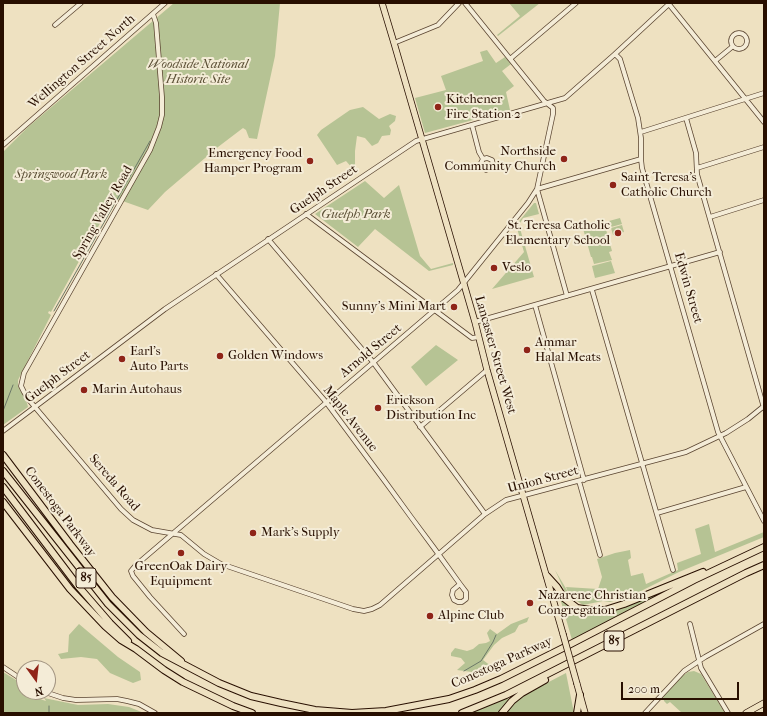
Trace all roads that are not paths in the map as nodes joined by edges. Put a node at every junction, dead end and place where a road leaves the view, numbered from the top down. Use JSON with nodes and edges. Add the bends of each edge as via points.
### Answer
{"nodes":[{"id":1,"x":81,"y":3,"type":"edge"},
{"id":2,"x":165,"y":3,"type":"edge"},
{"id":3,"x":382,"y":3,"type":"edge"},
{"id":4,"x":459,"y":3,"type":"edge"},
{"id":5,"x":465,"y":3,"type":"edge"},
{"id":6,"x":669,"y":3,"type":"edge"},
{"id":7,"x":574,"y":4,"type":"edge"},
{"id":8,"x":153,"y":14,"type":"junction"},
{"id":9,"x":56,"y":25,"type":"dead end"},
{"id":10,"x":394,"y":43,"type":"junction"},
{"id":11,"x":732,"y":47,"type":"junction"},
{"id":12,"x":615,"y":54,"type":"junction"},
{"id":13,"x":510,"y":58,"type":"junction"},
{"id":14,"x":715,"y":61,"type":"junction"},
{"id":15,"x":764,"y":93,"type":"edge"},
{"id":16,"x":745,"y":98,"type":"junction"},
{"id":17,"x":548,"y":103,"type":"junction"},
{"id":18,"x":686,"y":118,"type":"junction"},
{"id":19,"x":764,"y":122,"type":"edge"},
{"id":20,"x":472,"y":125,"type":"junction"},
{"id":21,"x":641,"y":132,"type":"junction"},
{"id":22,"x":421,"y":139,"type":"junction"},
{"id":23,"x":3,"y":143,"type":"edge"},
{"id":24,"x":764,"y":147,"type":"edge"},
{"id":25,"x":483,"y":159,"type":"dead end"},
{"id":26,"x":640,"y":159,"type":"junction"},
{"id":27,"x":697,"y":168,"type":"junction"},
{"id":28,"x":537,"y":188,"type":"junction"},
{"id":29,"x":764,"y":200,"type":"edge"},
{"id":30,"x":306,"y":214,"type":"junction"},
{"id":31,"x":710,"y":217,"type":"junction"},
{"id":32,"x":268,"y":239,"type":"junction"},
{"id":33,"x":720,"y":252,"type":"junction"},
{"id":34,"x":671,"y":266,"type":"junction"},
{"id":35,"x":216,"y":274,"type":"junction"},
{"id":36,"x":463,"y":283,"type":"junction"},
{"id":37,"x":592,"y":290,"type":"junction"},
{"id":38,"x":567,"y":296,"type":"junction"},
{"id":39,"x":535,"y":305,"type":"junction"},
{"id":40,"x":434,"y":310,"type":"junction"},
{"id":41,"x":475,"y":322,"type":"junction"},
{"id":42,"x":479,"y":337,"type":"junction"},
{"id":43,"x":373,"y":362,"type":"junction"},
{"id":44,"x":487,"y":370,"type":"junction"},
{"id":45,"x":326,"y":402,"type":"junction"},
{"id":46,"x":35,"y":407,"type":"junction"},
{"id":47,"x":764,"y":407,"type":"edge"},
{"id":48,"x":420,"y":427,"type":"junction"},
{"id":49,"x":3,"y":431,"type":"edge"},
{"id":50,"x":720,"y":436,"type":"junction"},
{"id":51,"x":3,"y":455,"type":"edge"},
{"id":52,"x":642,"y":464,"type":"junction"},
{"id":53,"x":3,"y":471,"type":"edge"},
{"id":54,"x":584,"y":480,"type":"junction"},
{"id":55,"x":579,"y":481,"type":"junction"},
{"id":56,"x":3,"y":487,"type":"edge"},
{"id":57,"x":746,"y":487,"type":"junction"},
{"id":58,"x":524,"y":495,"type":"junction"},
{"id":59,"x":3,"y":502,"type":"edge"},
{"id":60,"x":658,"y":513,"type":"junction"},
{"id":61,"x":485,"y":514,"type":"junction"},
{"id":62,"x":764,"y":521,"type":"edge"},
{"id":63,"x":172,"y":534,"type":"junction"},
{"id":64,"x":764,"y":547,"type":"edge"},
{"id":65,"x":439,"y":555,"type":"junction"},
{"id":66,"x":600,"y":555,"type":"dead end"},
{"id":67,"x":733,"y":561,"type":"junction"},
{"id":68,"x":764,"y":566,"type":"edge"},
{"id":69,"x":673,"y":570,"type":"dead end"},
{"id":70,"x":547,"y":576,"type":"junction"},
{"id":71,"x":460,"y":584,"type":"junction"},
{"id":72,"x":328,"y":601,"type":"joint"},
{"id":73,"x":690,"y":624,"type":"dead end"},
{"id":74,"x":764,"y":624,"type":"edge"},
{"id":75,"x":184,"y":634,"type":"dead end"},
{"id":76,"x":610,"y":643,"type":"junction"},
{"id":77,"x":136,"y":649,"type":"junction"},
{"id":78,"x":699,"y":661,"type":"junction"},
{"id":79,"x":186,"y":666,"type":"junction"},
{"id":80,"x":3,"y":667,"type":"edge"},
{"id":81,"x":16,"y":676,"type":"edge"},
{"id":82,"x":580,"y":695,"type":"junction"},
{"id":83,"x":56,"y":696,"type":"edge"},
{"id":84,"x":764,"y":703,"type":"edge"},
{"id":85,"x":155,"y":713,"type":"edge"},
{"id":86,"x":252,"y":713,"type":"edge"},
{"id":87,"x":462,"y":713,"type":"edge"},
{"id":88,"x":502,"y":713,"type":"edge"},
{"id":89,"x":577,"y":713,"type":"edge"},
{"id":90,"x":585,"y":713,"type":"edge"},
{"id":91,"x":645,"y":713,"type":"edge"},
{"id":92,"x":728,"y":713,"type":"edge"},
{"id":93,"x":746,"y":713,"type":"edge"}],
"edges":[{"from":1,"to":9,"type":"street"},
{"from":2,"to":8,"type":"street","name":"Wellington Street North"},
{"from":3,"to":10,"type":"main road","name":"Lancaster Street West"},
{"from":4,"to":10,"type":"street","via":[[438,25]]},
{"from":5,"to":13,"type":"street"},
{"from":6,"to":12,"type":"street","name":"Guelph Street"},
{"from":6,"to":14,"type":"street"},
{"from":7,"to":13,"type":"street"},
{"from":8,"to":23,"type":"street","name":"Wellington Street North"},
{"from":8,"to":46,"type":"street","name":"Spring Valley Road","via":[[156,23],[162,97],[159,127],[150,150],[24,373],[22,386]]},
{"from":10,"to":22,"type":"main road","name":"Lancaster Street West"},
{"from":11,"to":11,"type":"street","via":[[740,50],[747,44],[742,33],[730,38]]},
{"from":11,"to":14,"type":"street"},
{"from":12,"to":17,"type":"street","name":"Guelph Street","via":[[569,95]]},
{"from":12,"to":21,"type":"street","name":"Edwin Street","via":[[620,59],[624,71]]},
{"from":13,"to":17,"type":"street"},
{"from":14,"to":16,"type":"street"},
{"from":15,"to":16,"type":"street"},
{"from":16,"to":18,"type":"street"},
{"from":16,"to":19,"type":"street"},
{"from":17,"to":20,"type":"street","name":"Guelph Street"},
{"from":17,"to":28,"type":"street","name":"Arnold Street","via":[[553,108],[553,114]]},
{"from":18,"to":21,"type":"street"},
{"from":18,"to":27,"type":"street","via":[[696,153]]},
{"from":20,"to":22,"type":"street","name":"Guelph Street"},
{"from":20,"to":25,"type":"street"},
{"from":21,"to":26,"type":"street","name":"Edwin Street"},
{"from":22,"to":30,"type":"street","name":"Guelph Street"},
{"from":22,"to":36,"type":"main road","name":"Lancaster Street West"},
{"from":24,"to":27,"type":"street"},
{"from":26,"to":28,"type":"street"},
{"from":26,"to":34,"type":"street","name":"Edwin Street"},
{"from":27,"to":31,"type":"street"},
{"from":28,"to":36,"type":"street","name":"Arnold Street","via":[[528,203]]},
{"from":28,"to":38,"type":"street"},
{"from":29,"to":31,"type":"street"},
{"from":30,"to":32,"type":"street","name":"Guelph Street"},
{"from":30,"to":40,"type":"street"},
{"from":31,"to":33,"type":"street"},
{"from":32,"to":35,"type":"street","name":"Guelph Street"},
{"from":32,"to":43,"type":"street"},
{"from":33,"to":34,"type":"street"},
{"from":33,"to":47,"type":"street"},
{"from":34,"to":37,"type":"street"},
{"from":34,"to":50,"type":"street","name":"Edwin Street"},
{"from":35,"to":45,"type":"street","name":"Maple Avenue"},
{"from":35,"to":46,"type":"street","name":"Guelph Street"},
{"from":36,"to":40,"type":"street","name":"Arnold Street"},
{"from":36,"to":41,"type":"main road","name":"Lancaster Street West"},
{"from":37,"to":38,"type":"street"},
{"from":37,"to":52,"type":"street"},
{"from":38,"to":39,"type":"street"},
{"from":39,"to":41,"type":"street"},
{"from":39,"to":54,"type":"street"},
{"from":40,"to":42,"type":"street","via":[[472,338]]},
{"from":40,"to":43,"type":"street","name":"Arnold Street"},
{"from":41,"to":42,"type":"main road","name":"Lancaster Street West"},
{"from":42,"to":44,"type":"main road","name":"Lancaster Street West"},
{"from":43,"to":45,"type":"street","name":"Arnold Street"},
{"from":43,"to":48,"type":"street"},
{"from":44,"to":48,"type":"street"},
{"from":44,"to":58,"type":"main road","name":"Lancaster Street West"},
{"from":45,"to":63,"type":"street","name":"Arnold Street"},
{"from":45,"to":65,"type":"street","name":"Maple Avenue"},
{"from":46,"to":49,"type":"street","name":"Guelph Street"},
{"from":46,"to":63,"type":"street","name":"Sereda Road","via":[[121,509],[133,520],[152,530]]},
{"from":47,"to":50,"type":"street","name":"Union Street"},
{"from":48,"to":61,"type":"street"},
{"from":50,"to":52,"type":"street","name":"Union Street","via":[[686,452]]},
{"from":50,"to":57,"type":"street","name":"Edwin Street"},
{"from":51,"to":79,"type":"highway","name":"Conestoga Parkway","number":"85","via":[[112,597],[146,632]]},
{"from":52,"to":54,"type":"street","name":"Union Street"},
{"from":52,"to":60,"type":"street"},
{"from":53,"to":79,"type":"highway","name":"Conestoga Parkway","number":"85","via":[[108,604],[145,640]]},
{"from":54,"to":55,"type":"street","name":"Union Street"},
{"from":55,"to":58,"type":"street","name":"Union Street"},
{"from":55,"to":66,"type":"street"},
{"from":56,"to":77,"type":"highway","number":"85","via":[[78,586]]},
{"from":57,"to":60,"type":"street"},
{"from":57,"to":62,"type":"street","name":"Edwin Street"},
{"from":58,"to":61,"type":"street","name":"Union Street","via":[[506,500]]},
{"from":58,"to":70,"type":"main road","name":"Lancaster Street West"},
{"from":59,"to":77,"type":"highway","number":"85","via":[[70,589],[105,626]]},
{"from":60,"to":69,"type":"street"},
{"from":61,"to":65,"type":"street","name":"Union Street"},
{"from":63,"to":72,"type":"street","name":"Sereda Road","via":[[181,535],[221,564]]},
{"from":63,"to":75,"type":"street","name":"Arnold Street","via":[[131,570],[150,597]]},
{"from":64,"to":67,"type":"highway","name":"Conestoga Parkway","number":"85"},
{"from":65,"to":71,"type":"street","name":"Maple Avenue"},
{"from":65,"to":72,"type":"street","name":"Union Street","via":[[372,609],[353,609]]},
{"from":67,"to":70,"type":"highway","via":[[605,610],[577,608],[564,598]]},
{"from":67,"to":79,"type":"highway","name":"Conestoga Parkway","number":"85","via":[[501,679],[449,699],[417,706],[352,713],[315,710],[251,696]]},
{"from":68,"to":76,"type":"highway","number":"85","via":[[746,572]]},
{"from":70,"to":82,"type":"main road","name":"Lancaster Street West","bridge":true},
{"from":71,"to":71,"type":"street","name":"Maple Avenue","via":[[452,595],[458,602],[462,602],[467,596]]},
{"from":73,"to":78,"type":"street"},
{"from":74,"to":78,"type":"street"},
{"from":76,"to":87,"type":"highway","number":"85","via":[[506,695]]},
{"from":76,"to":88,"type":"highway","via":[[522,693]]},
{"from":77,"to":86,"type":"highway","number":"85","via":[[183,682]]},
{"from":78,"to":91,"type":"street","via":[[684,671]]},
{"from":78,"to":92,"type":"street"},
{"from":80,"to":81,"type":"street"},
{"from":82,"to":89,"type":"highway"},
{"from":82,"to":90,"type":"main road","name":"Lancaster Street West"},
{"from":83,"to":85,"type":"street","via":[[76,700],[127,700]]},
{"from":84,"to":93,"type":"main road"}]}
